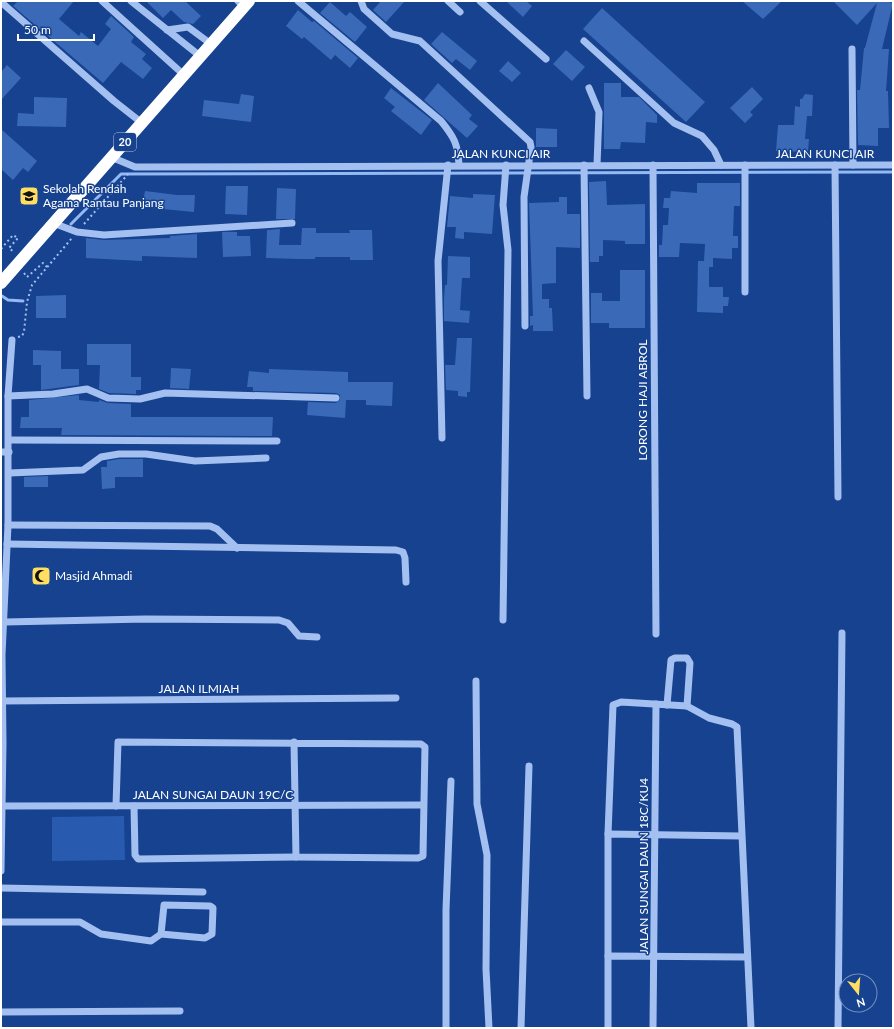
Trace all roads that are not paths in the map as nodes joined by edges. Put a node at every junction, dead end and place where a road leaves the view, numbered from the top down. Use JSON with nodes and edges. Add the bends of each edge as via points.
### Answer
{"nodes":[{"id":1,"x":102,"y":1,"type":"edge"},
{"id":2,"x":131,"y":1,"type":"edge"},
{"id":3,"x":298,"y":1,"type":"edge"},
{"id":4,"x":361,"y":1,"type":"edge"},
{"id":5,"x":448,"y":1,"type":"edge"},
{"id":6,"x":480,"y":1,"type":"edge"},
{"id":7,"x":1,"y":2,"type":"edge"},
{"id":8,"x":243,"y":3,"type":"edge"},
{"id":9,"x":460,"y":12,"type":"dead end"},
{"id":10,"x":167,"y":30,"type":"junction"},
{"id":11,"x":584,"y":41,"type":"dead end"},
{"id":12,"x":211,"y":44,"type":"junction"},
{"id":13,"x":852,"y":49,"type":"dead end"},
{"id":14,"x":200,"y":56,"type":"junction"},
{"id":15,"x":546,"y":59,"type":"dead end"},
{"id":16,"x":184,"y":75,"type":"junction"},
{"id":17,"x":589,"y":88,"type":"dead end"},
{"id":18,"x":142,"y":123,"type":"junction"},
{"id":19,"x":111,"y":157,"type":"junction"},
{"id":20,"x":459,"y":165,"type":"junction"},
{"id":21,"x":597,"y":165,"type":"junction"},
{"id":22,"x":721,"y":165,"type":"junction"},
{"id":23,"x":853,"y":165,"type":"junction"},
{"id":24,"x":893,"y":165,"type":"edge"},
{"id":25,"x":448,"y":167,"type":"junction"},
{"id":26,"x":506,"y":167,"type":"junction"},
{"id":27,"x":529,"y":167,"type":"junction"},
{"id":28,"x":584,"y":167,"type":"junction"},
{"id":29,"x":653,"y":167,"type":"junction"},
{"id":30,"x":745,"y":167,"type":"junction"},
{"id":31,"x":836,"y":167,"type":"junction"},
{"id":32,"x":53,"y":223,"type":"junction"},
{"id":33,"x":292,"y":223,"type":"dead end"},
{"id":34,"x":3,"y":278,"type":"edge"},
{"id":35,"x":745,"y":292,"type":"dead end"},
{"id":36,"x":525,"y":326,"type":"dead end"},
{"id":37,"x":12,"y":340,"type":"road end"},
{"id":38,"x":8,"y":396,"type":"junction"},
{"id":39,"x":587,"y":396,"type":"dead end"},
{"id":40,"x":336,"y":398,"type":"dead end"},
{"id":41,"x":442,"y":438,"type":"dead end"},
{"id":42,"x":9,"y":440,"type":"junction"},
{"id":43,"x":277,"y":441,"type":"dead end"},
{"id":44,"x":1,"y":452,"type":"edge"},
{"id":45,"x":9,"y":452,"type":"junction"},
{"id":46,"x":266,"y":458,"type":"dead end"},
{"id":47,"x":9,"y":473,"type":"junction"},
{"id":48,"x":838,"y":497,"type":"dead end"},
{"id":49,"x":8,"y":525,"type":"junction"},
{"id":50,"x":5,"y":541,"type":"edge"},
{"id":51,"x":237,"y":548,"type":"junction"},
{"id":52,"x":406,"y":582,"type":"dead end"},
{"id":53,"x":3,"y":595,"type":"edge"},
{"id":54,"x":503,"y":620,"type":"dead end"},
{"id":55,"x":5,"y":622,"type":"junction"},
{"id":56,"x":842,"y":633,"type":"dead end"},
{"id":57,"x":656,"y":634,"type":"dead end"},
{"id":58,"x":317,"y":637,"type":"dead end"},
{"id":59,"x":2,"y":655,"type":"edge"},
{"id":60,"x":476,"y":681,"type":"dead end"},
{"id":61,"x":396,"y":698,"type":"dead end"},
{"id":62,"x":1,"y":701,"type":"edge"},
{"id":63,"x":656,"y":704,"type":"junction"},
{"id":64,"x":667,"y":705,"type":"junction"},
{"id":65,"x":687,"y":706,"type":"junction"},
{"id":66,"x":294,"y":742,"type":"junction"},
{"id":67,"x":529,"y":766,"type":"dead end"},
{"id":68,"x":2,"y":780,"type":"edge"},
{"id":69,"x":451,"y":781,"type":"dead end"},
{"id":70,"x":423,"y":805,"type":"junction"},
{"id":71,"x":3,"y":806,"type":"junction"},
{"id":72,"x":116,"y":806,"type":"junction"},
{"id":73,"x":134,"y":806,"type":"junction"},
{"id":74,"x":296,"y":807,"type":"junction"},
{"id":75,"x":2,"y":828,"type":"edge"},
{"id":76,"x":608,"y":834,"type":"junction"},
{"id":77,"x":655,"y":835,"type":"junction"},
{"id":78,"x":741,"y":836,"type":"junction"},
{"id":79,"x":296,"y":856,"type":"junction"},
{"id":80,"x":1,"y":871,"type":"edge"},
{"id":81,"x":1,"y":888,"type":"edge"},
{"id":82,"x":203,"y":892,"type":"dead end"},
{"id":83,"x":1,"y":922,"type":"edge"},
{"id":84,"x":161,"y":934,"type":"junction"},
{"id":85,"x":654,"y":955,"type":"junction"},
{"id":86,"x":608,"y":956,"type":"junction"},
{"id":87,"x":747,"y":957,"type":"junction"},
{"id":88,"x":180,"y":1011,"type":"dead end"},
{"id":89,"x":1,"y":1012,"type":"edge"},
{"id":90,"x":446,"y":1028,"type":"edge"},
{"id":91,"x":489,"y":1028,"type":"edge"},
{"id":92,"x":521,"y":1028,"type":"edge"},
{"id":93,"x":608,"y":1028,"type":"edge"},
{"id":94,"x":654,"y":1028,"type":"edge"},
{"id":95,"x":751,"y":1028,"type":"edge"},
{"id":96,"x":838,"y":1028,"type":"edge"}],
"edges":[{"from":1,"to":16,"type":"street"},
{"from":2,"to":10,"type":"street"},
{"from":3,"to":20,"type":"street","via":[[441,121],[455,138]]},
{"from":4,"to":27,"type":"street","via":[[364,9],[392,34],[420,41],[527,139],[531,147]]},
{"from":5,"to":9,"type":"street"},
{"from":6,"to":15,"type":"street"},
{"from":7,"to":18,"type":"street"},
{"from":8,"to":12,"type":"highway","number":"20"},
{"from":10,"to":12,"type":"street","via":[[188,27]]},
{"from":10,"to":14,"type":"street"},
{"from":11,"to":22,"type":"street","via":[[674,123],[702,136],[714,150]]},
{"from":12,"to":14,"type":"highway","number":"20"},
{"from":13,"to":23,"type":"street"},
{"from":14,"to":16,"type":"highway","number":"20"},
{"from":16,"to":18,"type":"highway","number":"20"},
{"from":17,"to":21,"type":"street","via":[[600,112]]},
{"from":18,"to":19,"type":"highway","number":"20"},
{"from":19,"to":25,"type":"street","name":"JALAN KUNCI AIR","via":[[135,167]]},
{"from":19,"to":32,"type":"highway","number":"20"},
{"from":20,"to":25,"type":"street","name":"JALAN KUNCI AIR"},
{"from":20,"to":26,"type":"street","name":"JALAN KUNCI AIR"},
{"from":21,"to":28,"type":"street","name":"JALAN KUNCI AIR"},
{"from":21,"to":29,"type":"street","name":"JALAN KUNCI AIR"},
{"from":22,"to":29,"type":"street","name":"JALAN KUNCI AIR"},
{"from":22,"to":30,"type":"street","name":"JALAN KUNCI AIR"},
{"from":23,"to":24,"type":"street","name":"JALAN KUNCI AIR"},
{"from":23,"to":31,"type":"street","name":"JALAN KUNCI AIR"},
{"from":25,"to":41,"type":"street","via":[[438,261]]},
{"from":26,"to":27,"type":"street","name":"JALAN KUNCI AIR"},
{"from":26,"to":54,"type":"street","via":[[503,205],[508,250]]},
{"from":27,"to":28,"type":"street","name":"JALAN KUNCI AIR"},
{"from":27,"to":36,"type":"street","via":[[524,197]]},
{"from":28,"to":39,"type":"street"},
{"from":29,"to":57,"type":"street","name":"LORONG HAJI ABROL"},
{"from":30,"to":31,"type":"street","name":"JALAN KUNCI AIR"},
{"from":30,"to":35,"type":"street"},
{"from":31,"to":48,"type":"street"},
{"from":32,"to":33,"type":"street","via":[[77,232],[104,235]]},
{"from":32,"to":34,"type":"highway","number":"20"},
{"from":37,"to":38,"type":"street"},
{"from":38,"to":40,"type":"street","via":[[87,389],[108,398],[140,399],[165,393]]},
{"from":38,"to":42,"type":"street"},
{"from":42,"to":43,"type":"street"},
{"from":42,"to":45,"type":"street"},
{"from":44,"to":45,"type":"street"},
{"from":45,"to":47,"type":"street"},
{"from":46,"to":47,"type":"street","via":[[195,461],[146,454],[120,454],[100,457],[83,470]]},
{"from":47,"to":49,"type":"street"},
{"from":49,"to":50,"type":"street"},
{"from":49,"to":51,"type":"street","via":[[210,526],[217,529]]},
{"from":50,"to":51,"type":"street"},
{"from":50,"to":53,"type":"street"},
{"from":51,"to":52,"type":"street","via":[[396,550],[403,552],[405,558]]},
{"from":53,"to":55,"type":"street"},
{"from":55,"to":58,"type":"street","via":[[279,620],[288,623],[299,636]]},
{"from":55,"to":59,"type":"street"},
{"from":56,"to":96,"type":"street"},
{"from":59,"to":62,"type":"street"},
{"from":60,"to":91,"type":"street","via":[[477,804],[487,855],[486,968]]},
{"from":61,"to":62,"type":"street","name":"JALAN ILMIAH"},
{"from":62,"to":68,"type":"street"},
{"from":63,"to":64,"type":"street"},
{"from":63,"to":76,"type":"street","via":[[621,702],[613,705]]},
{"from":63,"to":77,"type":"street","name":"JALAN SUNGAI DAUN 18C/KU4"},
{"from":64,"to":65,"type":"street"},
{"from":64,"to":65,"type":"street","via":[[671,660],[687,658],[690,663]]},
{"from":65,"to":78,"type":"street","via":[[709,718],[732,724],[737,728]]},
{"from":66,"to":70,"type":"street","via":[[424,745]]},
{"from":66,"to":72,"type":"street","via":[[118,742]]},
{"from":66,"to":74,"type":"street"},
{"from":67,"to":92,"type":"street"},
{"from":68,"to":71,"type":"street"},
{"from":69,"to":90,"type":"street","via":[[446,910]]},
{"from":70,"to":74,"type":"street","name":"JALAN SUNGAI DAUN 19C/C"},
{"from":70,"to":79,"type":"street","via":[[423,856],[420,858]]},
{"from":71,"to":72,"type":"street","name":"JALAN SUNGAI DAUN 19C/C"},
{"from":71,"to":75,"type":"street"},
{"from":72,"to":73,"type":"street","name":"JALAN SUNGAI DAUN 19C/C"},
{"from":73,"to":74,"type":"street","name":"JALAN SUNGAI DAUN 19C/C"},
{"from":73,"to":79,"type":"street","via":[[135,855],[138,859]]},
{"from":74,"to":79,"type":"street"},
{"from":75,"to":80,"type":"street"},
{"from":76,"to":77,"type":"street"},
{"from":76,"to":86,"type":"street"},
{"from":77,"to":78,"type":"street"},
{"from":77,"to":85,"type":"street","name":"JALAN SUNGAI DAUN 18C/KU4"},
{"from":78,"to":87,"type":"street"},
{"from":81,"to":82,"type":"street"},
{"from":83,"to":84,"type":"street","via":[[80,922],[101,934],[151,941]]},
{"from":84,"to":84,"type":"street","via":[[164,905],[213,908],[212,934],[209,937]]},
{"from":85,"to":86,"type":"street"},
{"from":85,"to":87,"type":"street"},
{"from":85,"to":94,"type":"street","name":"JALAN SUNGAI DAUN 18C/KU4"},
{"from":86,"to":93,"type":"street"},
{"from":87,"to":95,"type":"street"},
{"from":88,"to":89,"type":"street"}]}
